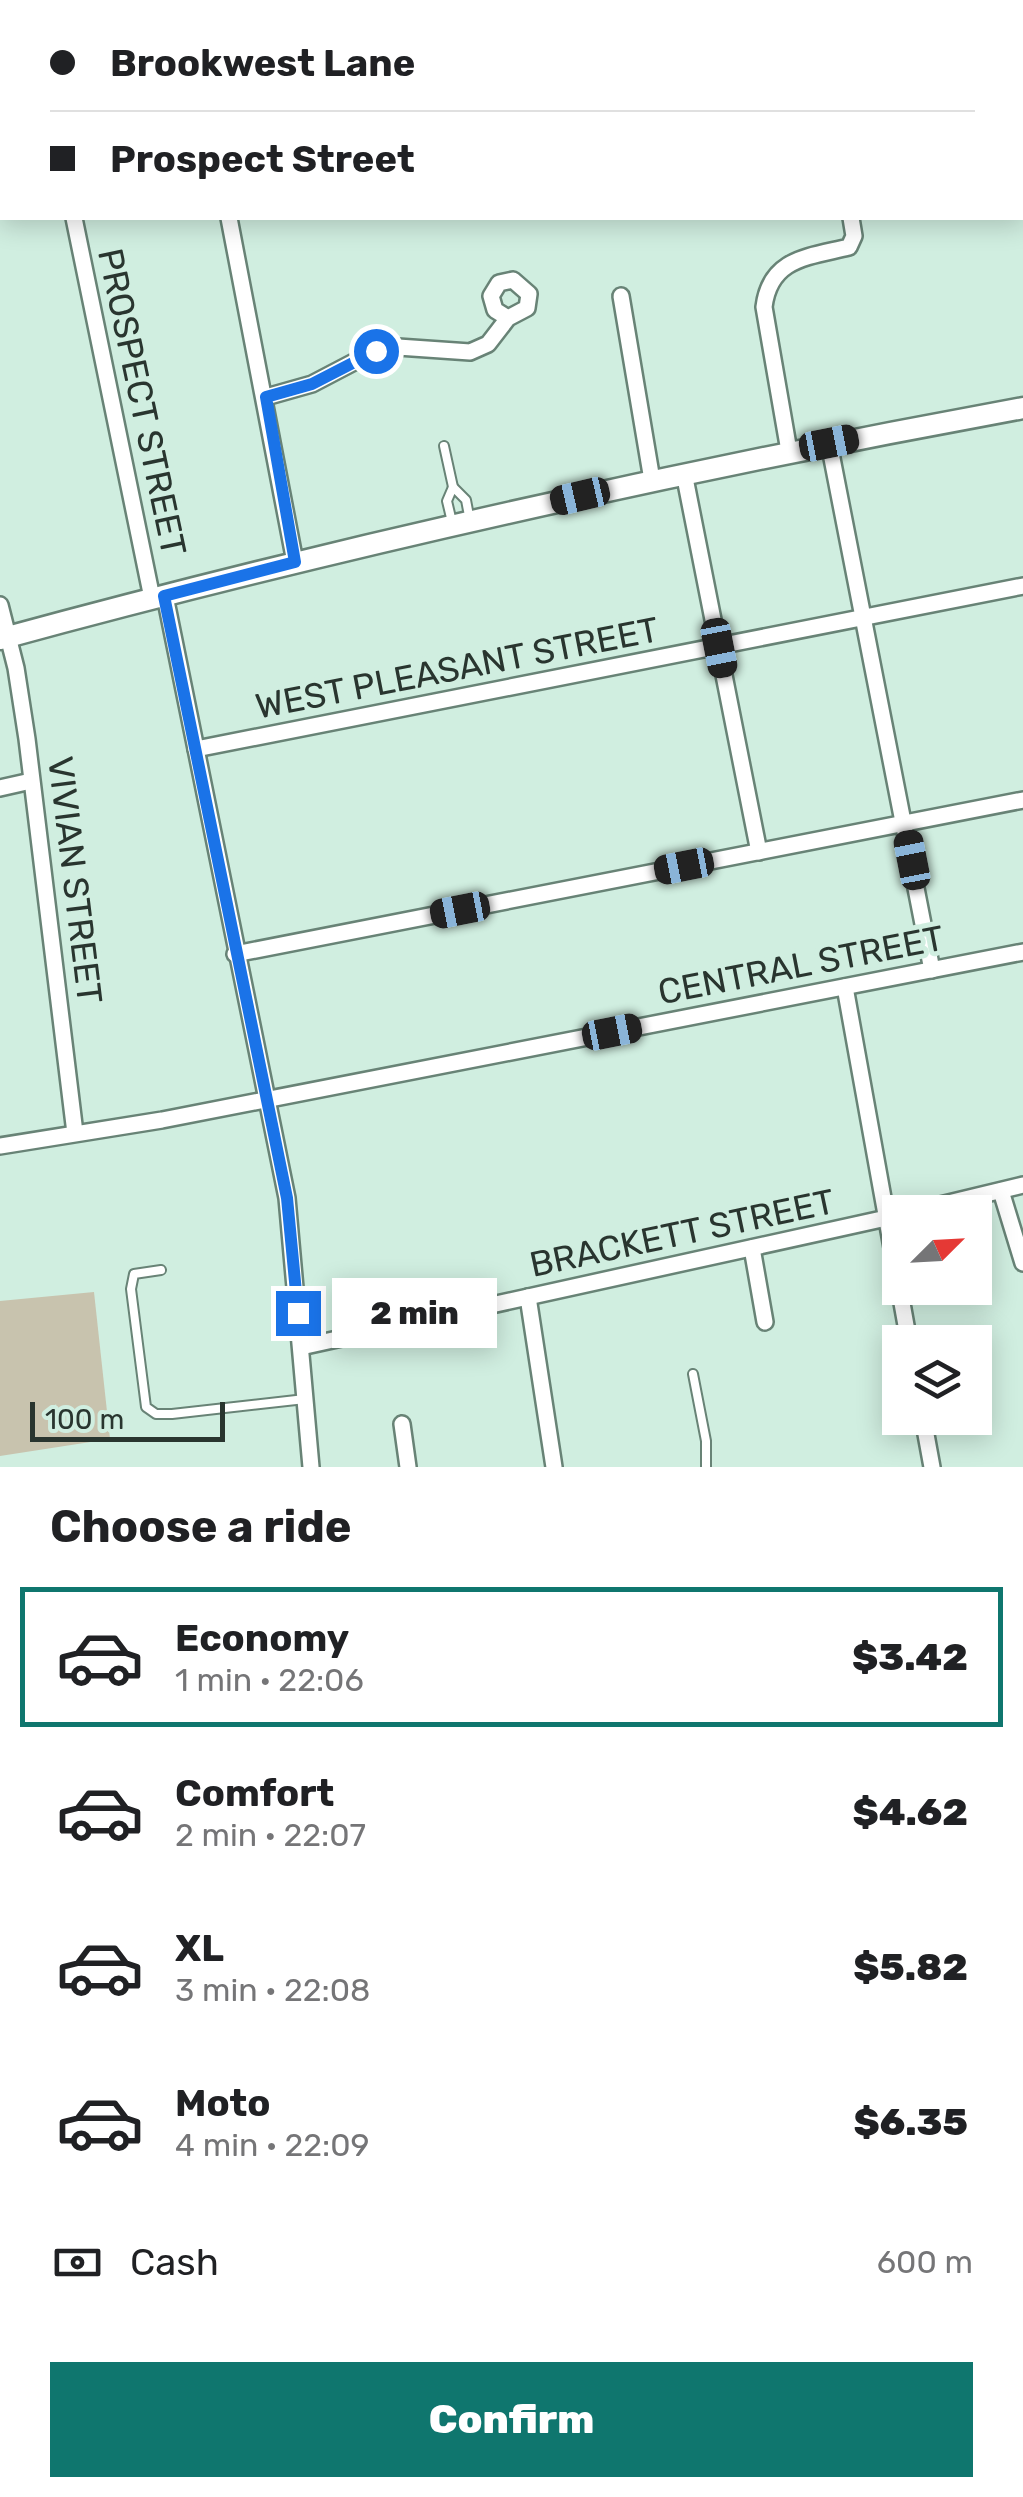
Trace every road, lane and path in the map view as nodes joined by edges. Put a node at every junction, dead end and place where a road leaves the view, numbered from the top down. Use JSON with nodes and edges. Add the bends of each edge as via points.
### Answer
{"nodes":[{"id":1,"x":74,"y":220,"type":"edge"},
{"id":2,"x":230,"y":220,"type":"edge"},
{"id":3,"x":851,"y":220,"type":"edge"},
{"id":4,"x":621,"y":296,"type":"dead end"},
{"id":5,"x":508,"y":318,"type":"dead end"},
{"id":6,"x":266,"y":397,"type":"junction"},
{"id":7,"x":1023,"y":408,"type":"edge"},
{"id":8,"x":829,"y":443,"type":"junction"},
{"id":9,"x":444,"y":446,"type":"dead end"},
{"id":10,"x":789,"y":451,"type":"junction"},
{"id":11,"x":684,"y":473,"type":"junction"},
{"id":12,"x":652,"y":480,"type":"junction"},
{"id":13,"x":454,"y":487,"type":"junction"},
{"id":14,"x":462,"y":524,"type":"junction"},
{"id":15,"x":295,"y":562,"type":"junction"},
{"id":16,"x":1023,"y":586,"type":"edge"},
{"id":17,"x":158,"y":597,"type":"junction"},
{"id":18,"x":0,"y":605,"type":"edge"},
{"id":19,"x":864,"y":618,"type":"junction"},
{"id":20,"x":4,"y":638,"type":"edge"},
{"id":21,"x":719,"y":648,"type":"junction"},
{"id":22,"x":196,"y":748,"type":"junction"},
{"id":23,"x":30,"y":782,"type":"junction"},
{"id":24,"x":0,"y":788,"type":"edge"},
{"id":25,"x":1023,"y":800,"type":"edge"},
{"id":26,"x":904,"y":824,"type":"junction"},
{"id":27,"x":760,"y":852,"type":"junction"},
{"id":28,"x":1023,"y":952,"type":"edge"},
{"id":29,"x":235,"y":954,"type":"junction"},
{"id":30,"x":932,"y":970,"type":"junction"},
{"id":31,"x":845,"y":987,"type":"junction"},
{"id":32,"x":266,"y":1099,"type":"junction"},
{"id":33,"x":75,"y":1133,"type":"junction"},
{"id":34,"x":0,"y":1146,"type":"edge"},
{"id":35,"x":1023,"y":1185,"type":"edge"},
{"id":36,"x":1000,"y":1191,"type":"junction"},
{"id":37,"x":888,"y":1195,"type":"edge"},
{"id":38,"x":983,"y":1195,"type":"edge"},
{"id":39,"x":882,"y":1219,"type":"edge"},
{"id":40,"x":752,"y":1248,"type":"junction"},
{"id":41,"x":1023,"y":1263,"type":"edge"},
{"id":42,"x":161,"y":1270,"type":"dead end"},
{"id":43,"x":528,"y":1298,"type":"junction"},
{"id":44,"x":765,"y":1322,"type":"dead end"},
{"id":45,"x":301,"y":1347,"type":"junction"},
{"id":46,"x":692,"y":1374,"type":"dead end"},
{"id":47,"x":305,"y":1399,"type":"junction"},
{"id":48,"x":402,"y":1424,"type":"dead end"},
{"id":49,"x":926,"y":1435,"type":"edge"},
{"id":50,"x":311,"y":1467,"type":"edge"},
{"id":51,"x":408,"y":1467,"type":"edge"},
{"id":52,"x":554,"y":1467,"type":"edge"},
{"id":53,"x":706,"y":1467,"type":"edge"},
{"id":54,"x":932,"y":1467,"type":"edge"}],
"edges":[{"from":1,"to":17,"type":"street","name":"PROSPECT STREET"},
{"from":2,"to":6,"type":"street"},
{"from":3,"to":10,"type":"street","via":[[849,247],[785,263],[766,293]]},
{"from":4,"to":12,"type":"street"},
{"from":5,"to":6,"type":"street","via":[[488,344],[470,352],[376,351],[312,384]]},
{"from":6,"to":15,"type":"street"},
{"from":7,"to":8,"type":"main road"},
{"from":8,"to":10,"type":"main road"},
{"from":8,"to":19,"type":"street"},
{"from":9,"to":13,"type":"lane"},
{"from":10,"to":11,"type":"main road"},
{"from":11,"to":12,"type":"main road"},
{"from":11,"to":21,"type":"street"},
{"from":12,"to":14,"type":"main road"},
{"from":13,"to":14,"type":"lane","via":[[466,500]]},
{"from":13,"to":14,"type":"lane","via":[[447,501]]},
{"from":14,"to":15,"type":"main road"},
{"from":15,"to":17,"type":"main road"},
{"from":16,"to":19,"type":"street","name":"WEST PLEASANT STREET"},
{"from":17,"to":20,"type":"main road"},
{"from":17,"to":22,"type":"street","name":"PROSPECT STREET"},
{"from":18,"to":20,"type":"street","name":"VIVIAN STREET"},
{"from":19,"to":21,"type":"street","name":"WEST PLEASANT STREET"},
{"from":19,"to":26,"type":"street"},
{"from":20,"to":23,"type":"street","name":"VIVIAN STREET"},
{"from":21,"to":22,"type":"street","name":"WEST PLEASANT STREET"},
{"from":21,"to":27,"type":"street"},
{"from":22,"to":29,"type":"street","name":"PROSPECT STREET"},
{"from":23,"to":24,"type":"street"},
{"from":23,"to":33,"type":"street","name":"VIVIAN STREET"},
{"from":25,"to":26,"type":"street"},
{"from":26,"to":27,"type":"street"},
{"from":26,"to":30,"type":"street"},
{"from":27,"to":29,"type":"street"},
{"from":28,"to":30,"type":"street","name":"CENTRAL STREET"},
{"from":29,"to":32,"type":"street","name":"PROSPECT STREET"},
{"from":30,"to":31,"type":"street","name":"CENTRAL STREET"},
{"from":31,"to":32,"type":"street","name":"CENTRAL STREET"},
{"from":31,"to":37,"type":"street"},
{"from":32,"to":33,"type":"street","name":"CENTRAL STREET"},
{"from":32,"to":45,"type":"street","name":"PROSPECT STREET","via":[[287,1198]]},
{"from":33,"to":34,"type":"street","name":"CENTRAL STREET"},
{"from":35,"to":36,"type":"street"},
{"from":36,"to":38,"type":"street"},
{"from":36,"to":41,"type":"street"},
{"from":39,"to":40,"type":"street","name":"BRACKETT STREET"},
{"from":40,"to":43,"type":"street","name":"BRACKETT STREET"},
{"from":40,"to":44,"type":"street"},
{"from":42,"to":47,"type":"lane","via":[[134,1274],[130,1289],[146,1408],[172,1414]]},
{"from":43,"to":45,"type":"street","name":"BRACKETT STREET"},
{"from":43,"to":52,"type":"street"},
{"from":45,"to":47,"type":"street","name":"PROSPECT STREET"},
{"from":46,"to":53,"type":"lane"},
{"from":47,"to":50,"type":"street","name":"PROSPECT STREET"},
{"from":48,"to":51,"type":"street"},
{"from":49,"to":54,"type":"street"}]}
